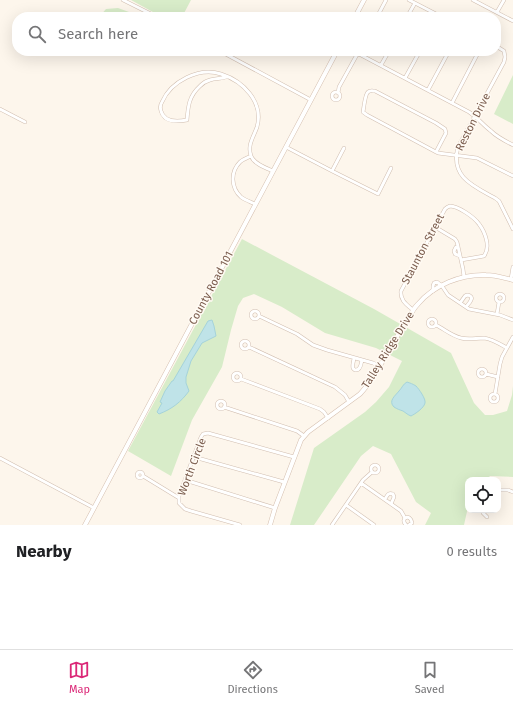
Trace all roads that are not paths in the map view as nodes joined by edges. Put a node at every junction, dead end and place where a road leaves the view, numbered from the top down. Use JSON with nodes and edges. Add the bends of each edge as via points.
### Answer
{"nodes":[{"id":1,"x":123,"y":0,"type":"edge"},
{"id":2,"x":364,"y":0,"type":"edge"},
{"id":3,"x":386,"y":0,"type":"edge"},
{"id":4,"x":409,"y":0,"type":"edge"},
{"id":5,"x":473,"y":0,"type":"edge"},
{"id":6,"x":504,"y":0,"type":"edge"},
{"id":7,"x":415,"y":3,"type":"junction"},
{"id":8,"x":146,"y":12,"type":"edge"},
{"id":9,"x":358,"y":12,"type":"edge"},
{"id":10,"x":380,"y":12,"type":"edge"},
{"id":11,"x":410,"y":12,"type":"edge"},
{"id":12,"x":432,"y":12,"type":"edge"},
{"id":13,"x":497,"y":12,"type":"joint"},
{"id":14,"x":501,"y":14,"type":"edge"},
{"id":15,"x":513,"y":21,"type":"edge"},
{"id":16,"x":501,"y":50,"type":"edge"},
{"id":17,"x":229,"y":56,"type":"edge"},
{"id":18,"x":334,"y":56,"type":"edge"},
{"id":19,"x":356,"y":56,"type":"edge"},
{"id":20,"x":365,"y":56,"type":"edge"},
{"id":21,"x":386,"y":56,"type":"edge"},
{"id":22,"x":417,"y":56,"type":"edge"},
{"id":23,"x":446,"y":56,"type":"edge"},
{"id":24,"x":476,"y":56,"type":"edge"},
{"id":25,"x":381,"y":66,"type":"junction"},
{"id":26,"x":226,"y":77,"type":"junction"},
{"id":27,"x":405,"y":78,"type":"junction"},
{"id":28,"x":428,"y":90,"type":"junction"},
{"id":29,"x":338,"y":93,"type":"dead end"},
{"id":30,"x":311,"y":100,"type":"junction"},
{"id":31,"x":452,"y":103,"type":"junction"},
{"id":32,"x":0,"y":109,"type":"edge"},
{"id":33,"x":475,"y":116,"type":"junction"},
{"id":34,"x":25,"y":122,"type":"dead end"},
{"id":35,"x":513,"y":145,"type":"edge"},
{"id":36,"x":286,"y":147,"type":"junction"},
{"id":37,"x":344,"y":148,"type":"dead end"},
{"id":38,"x":436,"y":152,"type":"junction"},
{"id":39,"x":456,"y":155,"type":"junction"},
{"id":40,"x":251,"y":156,"type":"junction"},
{"id":41,"x":391,"y":168,"type":"dead end"},
{"id":42,"x":273,"y":171,"type":"junction"},
{"id":43,"x":332,"y":171,"type":"junction"},
{"id":44,"x":513,"y":176,"type":"edge"},
{"id":45,"x":255,"y":204,"type":"junction"},
{"id":46,"x":435,"y":227,"type":"junction"},
{"id":47,"x":513,"y":229,"type":"edge"},
{"id":48,"x":461,"y":258,"type":"junction"},
{"id":49,"x":513,"y":267,"type":"edge"},
{"id":50,"x":464,"y":278,"type":"junction"},
{"id":51,"x":512,"y":279,"type":"edge"},
{"id":52,"x":442,"y":286,"type":"junction"},
{"id":53,"x":500,"y":302,"type":"dead end"},
{"id":54,"x":460,"y":303,"type":"junction"},
{"id":55,"x":466,"y":307,"type":"junction"},
{"id":56,"x":413,"y":310,"type":"junction"},
{"id":57,"x":497,"y":314,"type":"junction"},
{"id":58,"x":259,"y":316,"type":"dead end"},
{"id":59,"x":513,"y":320,"type":"edge"},
{"id":60,"x":436,"y":325,"type":"dead end"},
{"id":61,"x":513,"y":337,"type":"edge"},
{"id":62,"x":249,"y":347,"type":"dead end"},
{"id":63,"x":507,"y":348,"type":"junction"},
{"id":64,"x":354,"y":358,"type":"junction"},
{"id":65,"x":362,"y":360,"type":"junction"},
{"id":66,"x":380,"y":366,"type":"junction"},
{"id":67,"x":486,"y":374,"type":"dead end"},
{"id":68,"x":498,"y":377,"type":"junction"},
{"id":69,"x":241,"y":379,"type":"dead end"},
{"id":70,"x":495,"y":394,"type":"dead end"},
{"id":71,"x":349,"y":402,"type":"junction"},
{"id":72,"x":224,"y":407,"type":"dead end"},
{"id":73,"x":328,"y":418,"type":"junction"},
{"id":74,"x":304,"y":436,"type":"junction"},
{"id":75,"x":194,"y":457,"type":"junction"},
{"id":76,"x":294,"y":457,"type":"junction"},
{"id":77,"x":0,"y":458,"type":"edge"},
{"id":78,"x":372,"y":472,"type":"dead end"},
{"id":79,"x":143,"y":476,"type":"dead end"},
{"id":80,"x":185,"y":480,"type":"junction"},
{"id":81,"x":284,"y":482,"type":"junction"},
{"id":82,"x":361,"y":483,"type":"junction"},
{"id":83,"x":501,"y":490,"type":"edge"},
{"id":84,"x":513,"y":492,"type":"edge"},
{"id":85,"x":179,"y":498,"type":"junction"},
{"id":86,"x":384,"y":499,"type":"junction"},
{"id":87,"x":391,"y":504,"type":"junction"},
{"id":88,"x":346,"y":505,"type":"junction"},
{"id":89,"x":94,"y":508,"type":"junction"},
{"id":90,"x":275,"y":508,"type":"junction"},
{"id":91,"x":483,"y":513,"type":"edge"},
{"id":92,"x":487,"y":517,"type":"dead end"},
{"id":93,"x":405,"y":518,"type":"junction"},
{"id":94,"x":85,"y":525,"type":"edge"},
{"id":95,"x":240,"y":525,"type":"edge"},
{"id":96,"x":270,"y":525,"type":"edge"},
{"id":97,"x":332,"y":525,"type":"edge"},
{"id":98,"x":374,"y":525,"type":"edge"},
{"id":99,"x":406,"y":525,"type":"edge"},
{"id":100,"x":410,"y":525,"type":"edge"}],
"edges":[{"from":1,"to":8,"type":"street"},
{"from":2,"to":9,"type":"street"},
{"from":3,"to":10,"type":"street"},
{"from":4,"to":7,"type":"street"},
{"from":5,"to":13,"type":"street"},
{"from":6,"to":13,"type":"street"},
{"from":7,"to":11,"type":"street"},
{"from":7,"to":12,"type":"street"},
{"from":14,"to":15,"type":"street"},
{"from":16,"to":33,"type":"street","name":"Reston Drive","via":[[504,52],[504,62]]},
{"from":17,"to":30,"type":"street"},
{"from":18,"to":30,"type":"street","name":"County Road 101"},
{"from":19,"to":29,"type":"street"},
{"from":20,"to":25,"type":"street"},
{"from":21,"to":25,"type":"street"},
{"from":22,"to":27,"type":"street"},
{"from":23,"to":28,"type":"street"},
{"from":24,"to":31,"type":"street"},
{"from":25,"to":27,"type":"street"},
{"from":26,"to":26,"type":"street","via":[[206,81],[194,92],[187,107],[187,120],[173,121],[162,114],[161,103],[180,81],[189,76],[205,73]]},
{"from":26,"to":40,"type":"street","via":[[241,84],[250,93],[256,107],[258,122],[250,144]]},
{"from":27,"to":28,"type":"street"},
{"from":28,"to":31,"type":"street"},
{"from":30,"to":36,"type":"street","name":"County Road 101"},
{"from":31,"to":33,"type":"street"},
{"from":32,"to":34,"type":"street"},
{"from":33,"to":35,"type":"street","via":[[490,131]]},
{"from":33,"to":39,"type":"street","name":"Reston Drive"},
{"from":36,"to":42,"type":"street","name":"County Road 101"},
{"from":36,"to":43,"type":"street"},
{"from":37,"to":43,"type":"street"},
{"from":38,"to":38,"type":"street","via":[[446,133],[445,129],[375,91],[368,92],[363,112]]},
{"from":38,"to":39,"type":"street"},
{"from":39,"to":44,"type":"street","via":[[476,158]]},
{"from":39,"to":47,"type":"street","name":"Reston Drive","via":[[457,165],[465,181],[499,201]]},
{"from":40,"to":42,"type":"street","via":[[253,160]]},
{"from":40,"to":45,"type":"street","via":[[237,165],[233,180],[238,194]]},
{"from":41,"to":43,"type":"street","via":[[378,194]]},
{"from":42,"to":45,"type":"street","name":"County Road 101"},
{"from":45,"to":89,"type":"street","name":"County Road 101"},
{"from":46,"to":48,"type":"street","via":[[455,239]]},
{"from":46,"to":48,"type":"street","name":"Staunton Street","via":[[445,209],[450,206],[461,210],[479,223],[484,232],[486,253],[484,256]]},
{"from":46,"to":56,"type":"street","name":"Staunton Street","via":[[401,291],[402,300]]},
{"from":48,"to":50,"type":"street"},
{"from":49,"to":51,"type":"street"},
{"from":50,"to":51,"type":"street","name":"Talley Ridge Drive","via":[[485,275]]},
{"from":50,"to":52,"type":"street","name":"Talley Ridge Drive"},
{"from":52,"to":54,"type":"street","via":[[448,295]]},
{"from":52,"to":56,"type":"street","name":"Talley Ridge Drive","via":[[421,300]]},
{"from":53,"to":57,"type":"street"},
{"from":54,"to":55,"type":"street"},
{"from":54,"to":55,"type":"street","via":[[465,296],[470,295],[471,300]]},
{"from":55,"to":57,"type":"street"},
{"from":56,"to":66,"type":"street","name":"Talley Ridge Drive"},
{"from":57,"to":59,"type":"street"},
{"from":58,"to":64,"type":"street","via":[[314,345]]},
{"from":60,"to":63,"type":"street","via":[[462,339],[491,339]]},
{"from":61,"to":63,"type":"street"},
{"from":62,"to":71,"type":"street","via":[[335,387]]},
{"from":63,"to":68,"type":"street","via":[[502,357]]},
{"from":64,"to":65,"type":"street"},
{"from":64,"to":65,"type":"street","via":[[352,366],[356,370]]},
{"from":65,"to":66,"type":"street"},
{"from":66,"to":71,"type":"street","name":"Talley Ridge Drive","via":[[366,388]]},
{"from":67,"to":68,"type":"street"},
{"from":68,"to":70,"type":"street"},
{"from":69,"to":73,"type":"street","via":[[320,409]]},
{"from":71,"to":73,"type":"street","name":"Talley Ridge Drive"},
{"from":72,"to":74,"type":"street","via":[[297,431]]},
{"from":73,"to":74,"type":"street","name":"Talley Ridge Drive"},
{"from":74,"to":76,"type":"street","name":"Talley Ridge Drive"},
{"from":75,"to":76,"type":"street","name":"Worth Circle","via":[[201,437],[208,433]]},
{"from":75,"to":80,"type":"street","name":"Worth Circle"},
{"from":75,"to":81,"type":"street"},
{"from":76,"to":81,"type":"street","name":"Talley Ridge Drive"},
{"from":77,"to":89,"type":"street"},
{"from":78,"to":82,"type":"street"},
{"from":79,"to":85,"type":"street"},
{"from":80,"to":85,"type":"street","name":"Worth Circle"},
{"from":80,"to":90,"type":"street"},
{"from":81,"to":90,"type":"street","name":"Talley Ridge Drive"},
{"from":82,"to":86,"type":"street"},
{"from":82,"to":88,"type":"street"},
{"from":83,"to":84,"type":"street"},
{"from":85,"to":95,"type":"street","name":"Worth Circle","via":[[179,503],[186,509]]},
{"from":86,"to":87,"type":"street"},
{"from":86,"to":87,"type":"street","via":[[388,494],[393,494]]},
{"from":87,"to":93,"type":"street","via":[[401,511]]},
{"from":88,"to":97,"type":"street"},
{"from":88,"to":98,"type":"street"},
{"from":89,"to":94,"type":"street","name":"County Road 101"},
{"from":90,"to":96,"type":"street","name":"Talley Ridge Drive"},
{"from":91,"to":92,"type":"street"},
{"from":93,"to":99,"type":"street"},
{"from":93,"to":100,"type":"street","via":[[411,519]]}]}
